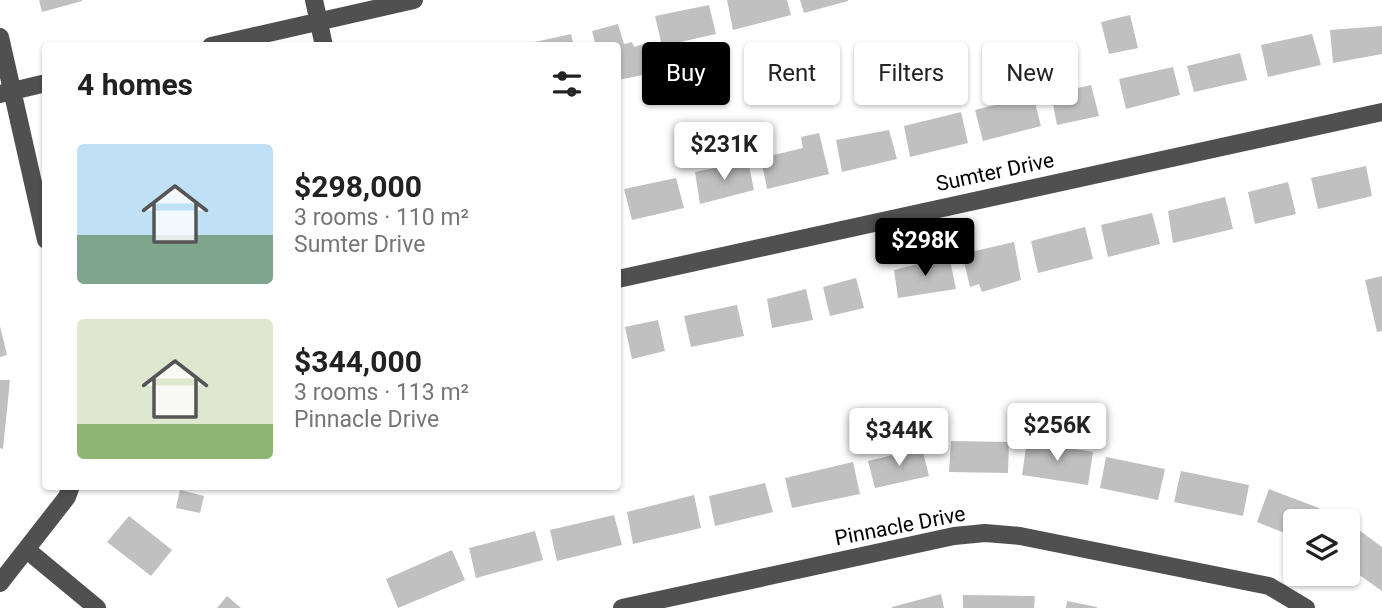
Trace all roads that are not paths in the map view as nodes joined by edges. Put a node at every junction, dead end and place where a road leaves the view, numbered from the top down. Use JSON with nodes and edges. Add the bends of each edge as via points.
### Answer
{"nodes":[{"id":1,"x":314,"y":0,"type":"edge"},
{"id":2,"x":414,"y":0,"type":"edge"},
{"id":3,"x":318,"y":21,"type":"junction"},
{"id":4,"x":0,"y":37,"type":"edge"},
{"id":5,"x":228,"y":42,"type":"edge"},
{"id":6,"x":323,"y":42,"type":"edge"},
{"id":7,"x":42,"y":84,"type":"edge"},
{"id":8,"x":6,"y":92,"type":"edge"},
{"id":9,"x":1382,"y":112,"type":"edge"},
{"id":10,"x":42,"y":225,"type":"edge"},
{"id":11,"x":621,"y":278,"type":"edge"},
{"id":12,"x":70,"y":490,"type":"edge"},
{"id":13,"x":27,"y":550,"type":"junction"},
{"id":14,"x":0,"y":583,"type":"edge"},
{"id":15,"x":97,"y":608,"type":"edge"},
{"id":16,"x":622,"y":608,"type":"edge"},
{"id":17,"x":1306,"y":608,"type":"edge"}],
"edges":[{"from":1,"to":3,"type":"street"},
{"from":2,"to":3,"type":"street"},
{"from":3,"to":5,"type":"street"},
{"from":3,"to":6,"type":"street"},
{"from":4,"to":8,"type":"street"},
{"from":7,"to":8,"type":"street"},
{"from":8,"to":10,"type":"street"},
{"from":9,"to":11,"type":"street","name":"Sumter Drive"},
{"from":12,"to":13,"type":"street"},
{"from":13,"to":14,"type":"street"},
{"from":13,"to":15,"type":"street"},
{"from":16,"to":17,"type":"street","name":"Pinnacle Drive","via":[[985,533],[1269,586]]}]}
